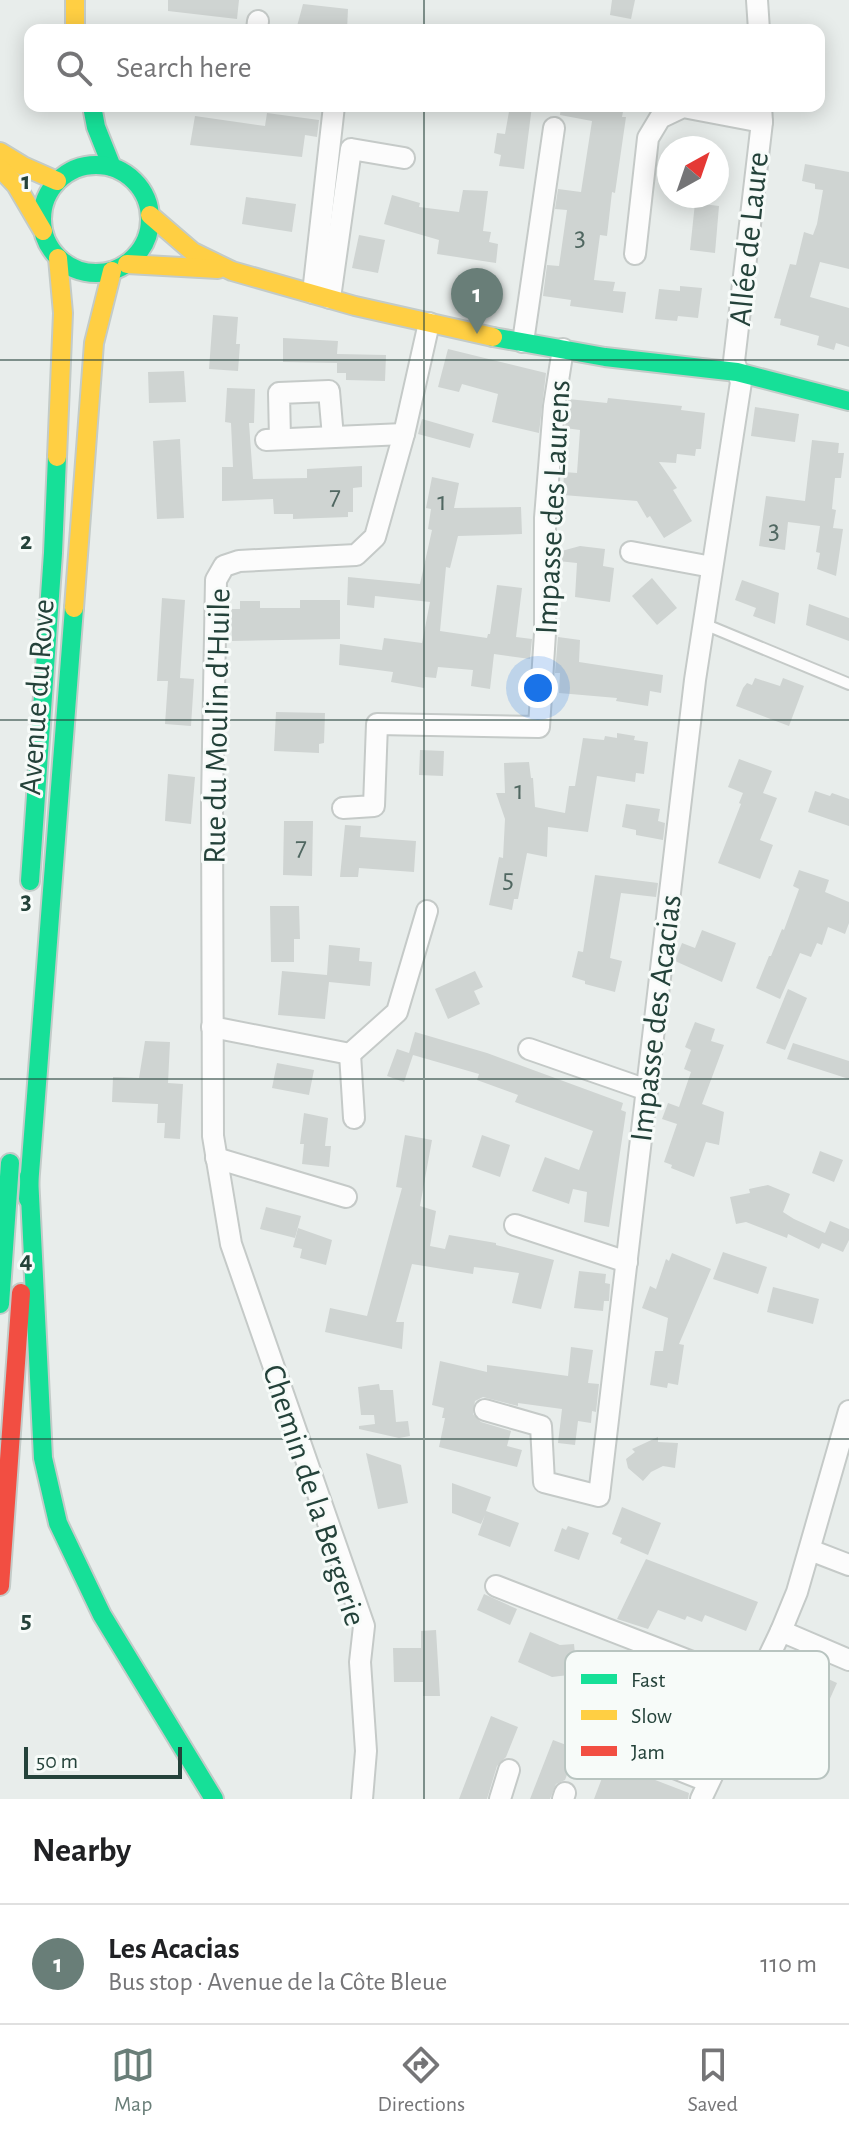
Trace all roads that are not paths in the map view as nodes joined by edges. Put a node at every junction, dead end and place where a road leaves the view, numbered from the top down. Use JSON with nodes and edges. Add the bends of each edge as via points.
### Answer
{"nodes":[{"id":1,"x":757,"y":0,"type":"edge"},
{"id":2,"x":759,"y":24,"type":"edge"},
{"id":3,"x":93,"y":112,"type":"edge"},
{"id":4,"x":334,"y":112,"type":"edge"},
{"id":5,"x":673,"y":112,"type":"edge"},
{"id":6,"x":739,"y":112,"type":"edge"},
{"id":7,"x":762,"y":114,"type":"edge"},
{"id":8,"x":554,"y":128,"type":"dead end"},
{"id":9,"x":76,"y":150,"type":"dead end"},
{"id":10,"x":0,"y":152,"type":"edge"},
{"id":11,"x":404,"y":158,"type":"dead end"},
{"id":12,"x":112,"y":167,"type":"junction"},
{"id":13,"x":0,"y":168,"type":"edge"},
{"id":14,"x":65,"y":175,"type":"junction"},
{"id":15,"x":150,"y":215,"type":"junction"},
{"id":16,"x":43,"y":231,"type":"junction"},
{"id":17,"x":635,"y":254,"type":"dead end"},
{"id":18,"x":58,"y":258,"type":"junction"},
{"id":19,"x":119,"y":267,"type":"junction"},
{"id":20,"x":232,"y":271,"type":"junction"},
{"id":21,"x":321,"y":296,"type":"junction"},
{"id":22,"x":429,"y":323,"type":"junction"},
{"id":23,"x":523,"y":342,"type":"junction"},
{"id":24,"x":563,"y":349,"type":"junction"},
{"id":25,"x":737,"y":372,"type":"junction"},
{"id":26,"x":849,"y":401,"type":"edge"},
{"id":27,"x":404,"y":434,"type":"junction"},
{"id":28,"x":333,"y":437,"type":"junction"},
{"id":29,"x":631,"y":552,"type":"dead end"},
{"id":30,"x":712,"y":567,"type":"junction"},
{"id":31,"x":704,"y":624,"type":"junction"},
{"id":32,"x":849,"y":684,"type":"edge"},
{"id":33,"x":343,"y":808,"type":"dead end"},
{"id":34,"x":29,"y":897,"type":"dead end"},
{"id":35,"x":427,"y":911,"type":"dead end"},
{"id":36,"x":212,"y":1027,"type":"junction"},
{"id":37,"x":529,"y":1049,"type":"dead end"},
{"id":38,"x":350,"y":1054,"type":"junction"},
{"id":39,"x":647,"y":1090,"type":"junction"},
{"id":40,"x":354,"y":1118,"type":"dead end"},
{"id":41,"x":11,"y":1147,"type":"dead end"},
{"id":42,"x":216,"y":1158,"type":"junction"},
{"id":43,"x":29,"y":1176,"type":"junction"},
{"id":44,"x":346,"y":1197,"type":"dead end"},
{"id":45,"x":515,"y":1225,"type":"dead end"},
{"id":46,"x":627,"y":1262,"type":"junction"},
{"id":47,"x":0,"y":1304,"type":"edge"},
{"id":48,"x":485,"y":1410,"type":"dead end"},
{"id":49,"x":849,"y":1411,"type":"edge"},
{"id":50,"x":810,"y":1550,"type":"junction"},
{"id":51,"x":849,"y":1565,"type":"edge"},
{"id":52,"x":0,"y":1586,"type":"edge"},
{"id":53,"x":496,"y":1586,"type":"dead end"},
{"id":54,"x":781,"y":1631,"type":"junction"},
{"id":55,"x":664,"y":1651,"type":"edge"},
{"id":56,"x":771,"y":1651,"type":"edge"},
{"id":57,"x":828,"y":1651,"type":"edge"},
{"id":58,"x":829,"y":1651,"type":"edge"},
{"id":59,"x":849,"y":1660,"type":"edge"},
{"id":60,"x":509,"y":1770,"type":"dead end"},
{"id":61,"x":681,"y":1779,"type":"edge"},
{"id":62,"x":704,"y":1790,"type":"edge"},
{"id":63,"x":214,"y":1799,"type":"edge"},
{"id":64,"x":362,"y":1799,"type":"edge"},
{"id":65,"x":500,"y":1799,"type":"edge"}],
"edges":[{"from":1,"to":2,"type":"street"},
{"from":3,"to":12,"type":"main road"},
{"from":4,"to":21,"type":"street"},
{"from":5,"to":17,"type":"street","via":[[660,118],[648,138]]},
{"from":6,"to":7,"type":"street"},
{"from":7,"to":25,"type":"street","name":"Allée de Laure","via":[[734,361]]},
{"from":8,"to":23,"type":"street"},
{"from":9,"to":14,"type":"main road"},
{"from":10,"to":14,"type":"main road","via":[[23,166]]},
{"from":11,"to":21,"type":"street","via":[[351,149]]},
{"from":12,"to":14,"type":"main road","via":[[91,165]]},
{"from":12,"to":15,"type":"main road","via":[[131,178]]},
{"from":13,"to":16,"type":"main road"},
{"from":14,"to":16,"type":"main road","via":[[47,195]]},
{"from":15,"to":19,"type":"main road","via":[[148,237]]},
{"from":15,"to":20,"type":"main road","via":[[193,252]]},
{"from":16,"to":18,"type":"main road"},
{"from":18,"to":19,"type":"main road","via":[[92,273]]},
{"from":18,"to":34,"type":"main road","via":[[63,313],[53,538]]},
{"from":19,"to":20,"type":"main road"},
{"from":19,"to":43,"type":"main road","name":"Avenue du Rove","via":[[94,343]]},
{"from":20,"to":21,"type":"main road"},
{"from":21,"to":22,"type":"main road"},
{"from":22,"to":23,"type":"main road"},
{"from":22,"to":27,"type":"street","name":"Rue du Moulin d'Huile"},
{"from":23,"to":24,"type":"main road"},
{"from":24,"to":25,"type":"main road"},
{"from":24,"to":33,"type":"street","name":"Impasse des Laurens","via":[[545,518],[539,727],[377,724],[374,806]]},
{"from":25,"to":26,"type":"main road"},
{"from":25,"to":30,"type":"street","name":"Impasse des Acacias","via":[[741,382]]},
{"from":27,"to":28,"type":"street"},
{"from":27,"to":36,"type":"street","name":"Rue du Moulin d'Huile","via":[[368,546],[356,555],[239,561],[224,566],[216,580]]},
{"from":28,"to":28,"type":"street","via":[[273,440],[279,393],[329,391]]},
{"from":29,"to":30,"type":"street"},
{"from":30,"to":31,"type":"street","name":"Impasse des Acacias"},
{"from":31,"to":32,"type":"lane"},
{"from":31,"to":39,"type":"street","name":"Impasse des Acacias"},
{"from":35,"to":38,"type":"street","via":[[397,1012]]},
{"from":36,"to":38,"type":"street"},
{"from":36,"to":42,"type":"street","name":"Rue du Moulin d'Huile"},
{"from":37,"to":39,"type":"street"},
{"from":38,"to":40,"type":"street"},
{"from":39,"to":46,"type":"street","name":"Impasse des Acacias"},
{"from":41,"to":47,"type":"main road"},
{"from":42,"to":44,"type":"street"},
{"from":42,"to":64,"type":"street","name":"Chemin de la Bergerie","via":[[231,1244],[364,1626]]},
{"from":43,"to":52,"type":"main road"},
{"from":43,"to":63,"type":"main road","via":[[43,1458],[58,1523],[102,1615]]},
{"from":45,"to":46,"type":"street"},
{"from":46,"to":48,"type":"street","name":"Impasse des Acacias","via":[[599,1496],[544,1482],[541,1426]]},
{"from":49,"to":50,"type":"street"},
{"from":50,"to":51,"type":"street"},
{"from":50,"to":54,"type":"street"},
{"from":53,"to":55,"type":"street"},
{"from":54,"to":56,"type":"street"},
{"from":54,"to":57,"type":"street"},
{"from":58,"to":59,"type":"street"},
{"from":60,"to":65,"type":"street"},
{"from":61,"to":62,"type":"street"}]}
